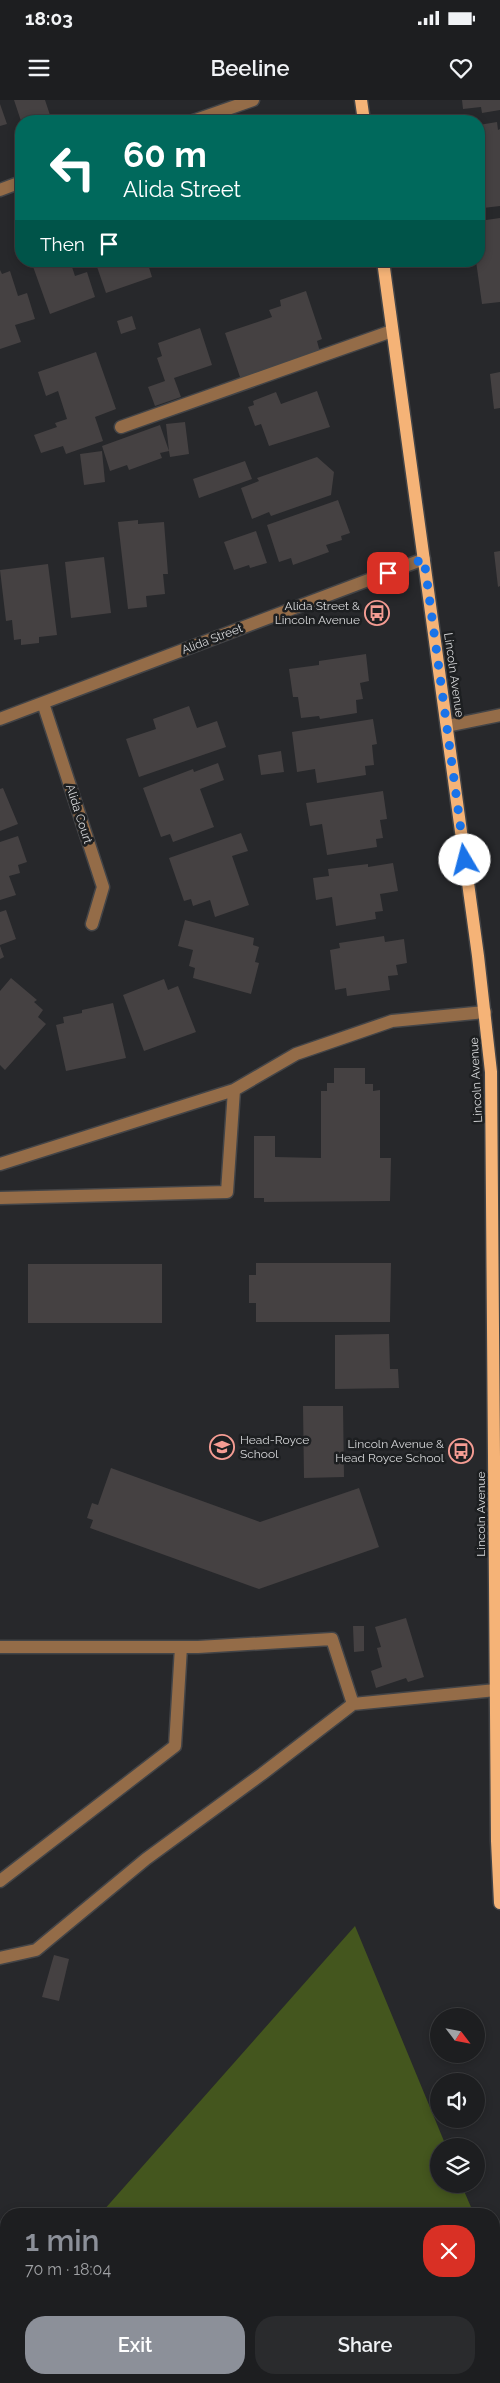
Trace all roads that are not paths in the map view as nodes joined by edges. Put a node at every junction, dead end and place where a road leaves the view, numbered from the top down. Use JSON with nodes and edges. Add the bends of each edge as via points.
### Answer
{"nodes":[{"id":1,"x":253,"y":100,"type":"edge"},
{"id":2,"x":361,"y":100,"type":"edge"},
{"id":3,"x":210,"y":115,"type":"edge"},
{"id":4,"x":363,"y":115,"type":"edge"},
{"id":5,"x":15,"y":184,"type":"edge"},
{"id":6,"x":0,"y":190,"type":"edge"},
{"id":7,"x":384,"y":267,"type":"edge"},
{"id":8,"x":392,"y":331,"type":"junction"},
{"id":9,"x":121,"y":427,"type":"dead end"},
{"id":10,"x":424,"y":559,"type":"junction"},
{"id":11,"x":44,"y":703,"type":"junction"},
{"id":12,"x":500,"y":715,"type":"edge"},
{"id":13,"x":0,"y":719,"type":"edge"},
{"id":14,"x":447,"y":726,"type":"junction"},
{"id":15,"x":92,"y":924,"type":"dead end"},
{"id":16,"x":485,"y":1012,"type":"junction"},
{"id":17,"x":234,"y":1090,"type":"junction"},
{"id":18,"x":0,"y":1164,"type":"edge"},
{"id":19,"x":0,"y":1198,"type":"edge"},
{"id":20,"x":0,"y":1647,"type":"edge"},
{"id":21,"x":181,"y":1647,"type":"junction"},
{"id":22,"x":496,"y":1690,"type":"junction"},
{"id":23,"x":353,"y":1704,"type":"junction"},
{"id":24,"x":0,"y":1881,"type":"edge"},
{"id":25,"x":500,"y":1903,"type":"edge"},
{"id":26,"x":0,"y":1958,"type":"edge"}],
"edges":[{"from":1,"to":3,"type":"street"},
{"from":2,"to":4,"type":"main road"},
{"from":5,"to":6,"type":"street"},
{"from":7,"to":8,"type":"main road","name":"Lincoln Avenue"},
{"from":8,"to":9,"type":"street"},
{"from":8,"to":10,"type":"main road","name":"Lincoln Avenue"},
{"from":10,"to":11,"type":"street","name":"Alida Street"},
{"from":10,"to":14,"type":"main road","name":"Lincoln Avenue"},
{"from":11,"to":13,"type":"street","name":"Alida Street"},
{"from":11,"to":15,"type":"street","name":"Alida Court","via":[[103,887]]},
{"from":12,"to":14,"type":"street"},
{"from":14,"to":16,"type":"main road","name":"Lincoln Avenue"},
{"from":16,"to":17,"type":"street","via":[[392,1022],[296,1054]]},
{"from":16,"to":22,"type":"main road","name":"Lincoln Avenue","via":[[493,1127]]},
{"from":17,"to":18,"type":"street"},
{"from":17,"to":19,"type":"street","via":[[227,1192]]},
{"from":20,"to":21,"type":"street"},
{"from":21,"to":23,"type":"street","via":[[332,1639]]},
{"from":21,"to":24,"type":"street","via":[[175,1746]]},
{"from":22,"to":23,"type":"street"},
{"from":22,"to":25,"type":"main road","name":"Lincoln Avenue"},
{"from":23,"to":26,"type":"street","via":[[146,1859],[36,1950]]}]}
